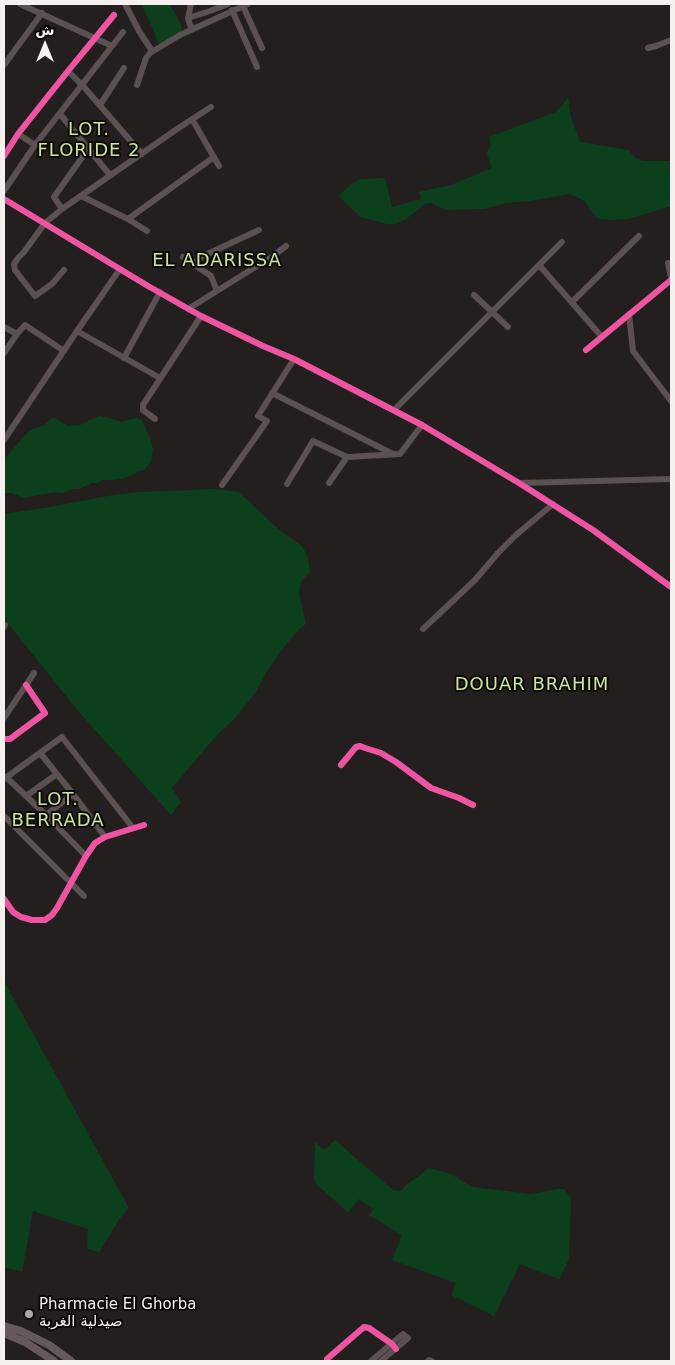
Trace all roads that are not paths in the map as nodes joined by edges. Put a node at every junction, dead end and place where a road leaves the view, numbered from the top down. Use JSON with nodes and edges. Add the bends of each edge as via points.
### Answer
{"nodes":[{"id":1,"x":20,"y":4,"type":"edge"},
{"id":2,"x":125,"y":4,"type":"edge"},
{"id":3,"x":191,"y":4,"type":"edge"},
{"id":4,"x":228,"y":4,"type":"edge"},
{"id":5,"x":245,"y":5,"type":"edge"},
{"id":6,"x":232,"y":10,"type":"junction"},
{"id":7,"x":42,"y":13,"type":"junction"},
{"id":8,"x":114,"y":15,"type":"dead end"},
{"id":9,"x":188,"y":18,"type":"junction"},
{"id":10,"x":192,"y":29,"type":"junction"},
{"id":11,"x":123,"y":32,"type":"dead end"},
{"id":12,"x":95,"y":38,"type":"junction"},
{"id":13,"x":671,"y":40,"type":"edge"},
{"id":14,"x":112,"y":46,"type":"junction"},
{"id":15,"x":262,"y":48,"type":"dead end"},
{"id":16,"x":648,"y":48,"type":"dead end"},
{"id":17,"x":152,"y":51,"type":"junction"},
{"id":18,"x":7,"y":53,"type":"edge"},
{"id":19,"x":4,"y":65,"type":"edge"},
{"id":20,"x":257,"y":67,"type":"dead end"},
{"id":21,"x":124,"y":68,"type":"dead end"},
{"id":22,"x":68,"y":71,"type":"junction"},
{"id":23,"x":137,"y":85,"type":"dead end"},
{"id":24,"x":83,"y":86,"type":"junction"},
{"id":25,"x":100,"y":105,"type":"junction"},
{"id":26,"x":211,"y":107,"type":"dead end"},
{"id":27,"x":60,"y":114,"type":"junction"},
{"id":28,"x":192,"y":119,"type":"junction"},
{"id":29,"x":18,"y":134,"type":"junction"},
{"id":30,"x":35,"y":145,"type":"junction"},
{"id":31,"x":88,"y":149,"type":"junction"},
{"id":32,"x":142,"y":154,"type":"junction"},
{"id":33,"x":4,"y":156,"type":"edge"},
{"id":34,"x":214,"y":157,"type":"junction"},
{"id":35,"x":219,"y":166,"type":"dead end"},
{"id":36,"x":110,"y":175,"type":"junction"},
{"id":37,"x":4,"y":191,"type":"edge"},
{"id":38,"x":81,"y":196,"type":"junction"},
{"id":39,"x":4,"y":199,"type":"edge"},
{"id":40,"x":62,"y":210,"type":"junction"},
{"id":41,"x":128,"y":219,"type":"junction"},
{"id":42,"x":45,"y":223,"type":"junction"},
{"id":43,"x":258,"y":230,"type":"dead end"},
{"id":44,"x":147,"y":231,"type":"dead end"},
{"id":45,"x":639,"y":236,"type":"dead end"},
{"id":46,"x":562,"y":242,"type":"dead end"},
{"id":47,"x":286,"y":246,"type":"dead end"},
{"id":48,"x":183,"y":258,"type":"dead end"},
{"id":49,"x":668,"y":263,"type":"dead end"},
{"id":50,"x":194,"y":264,"type":"junction"},
{"id":51,"x":539,"y":265,"type":"junction"},
{"id":52,"x":120,"y":269,"type":"junction"},
{"id":53,"x":64,"y":270,"type":"dead end"},
{"id":54,"x":671,"y":279,"type":"edge"},
{"id":55,"x":217,"y":291,"type":"junction"},
{"id":56,"x":160,"y":292,"type":"junction"},
{"id":57,"x":474,"y":295,"type":"dead end"},
{"id":58,"x":572,"y":302,"type":"junction"},
{"id":59,"x":188,"y":309,"type":"junction"},
{"id":60,"x":492,"y":312,"type":"junction"},
{"id":61,"x":629,"y":314,"type":"junction"},
{"id":62,"x":201,"y":316,"type":"junction"},
{"id":63,"x":4,"y":327,"type":"edge"},
{"id":64,"x":508,"y":327,"type":"dead end"},
{"id":65,"x":77,"y":331,"type":"junction"},
{"id":66,"x":17,"y":334,"type":"junction"},
{"id":67,"x":602,"y":336,"type":"junction"},
{"id":68,"x":586,"y":350,"type":"dead end"},
{"id":69,"x":64,"y":351,"type":"junction"},
{"id":70,"x":4,"y":353,"type":"edge"},
{"id":71,"x":124,"y":358,"type":"junction"},
{"id":72,"x":294,"y":359,"type":"junction"},
{"id":73,"x":160,"y":378,"type":"junction"},
{"id":74,"x":272,"y":393,"type":"junction"},
{"id":75,"x":671,"y":401,"type":"edge"},
{"id":76,"x":394,"y":410,"type":"junction"},
{"id":77,"x":155,"y":419,"type":"dead end"},
{"id":78,"x":422,"y":425,"type":"junction"},
{"id":79,"x":4,"y":427,"type":"edge"},
{"id":80,"x":12,"y":427,"type":"junction"},
{"id":81,"x":4,"y":440,"type":"edge"},
{"id":82,"x":393,"y":454,"type":"junction"},
{"id":83,"x":347,"y":456,"type":"junction"},
{"id":84,"x":671,"y":479,"type":"edge"},
{"id":85,"x":329,"y":483,"type":"dead end"},
{"id":86,"x":519,"y":483,"type":"junction"},
{"id":87,"x":287,"y":484,"type":"dead end"},
{"id":88,"x":222,"y":485,"type":"dead end"},
{"id":89,"x":553,"y":504,"type":"junction"},
{"id":90,"x":671,"y":587,"type":"edge"},
{"id":91,"x":423,"y":629,"type":"dead end"},
{"id":92,"x":34,"y":673,"type":"dead end"},
{"id":93,"x":26,"y":685,"type":"junction"},
{"id":94,"x":4,"y":718,"type":"edge"},
{"id":95,"x":4,"y":739,"type":"edge"},
{"id":96,"x":40,"y":753,"type":"junction"},
{"id":97,"x":341,"y":765,"type":"dead end"},
{"id":98,"x":57,"y":774,"type":"junction"},
{"id":99,"x":5,"y":778,"type":"edge"},
{"id":100,"x":73,"y":794,"type":"junction"},
{"id":101,"x":26,"y":796,"type":"junction"},
{"id":102,"x":473,"y":805,"type":"dead end"},
{"id":103,"x":46,"y":815,"type":"junction"},
{"id":104,"x":4,"y":816,"type":"edge"},
{"id":105,"x":144,"y":825,"type":"dead end"},
{"id":106,"x":133,"y":828,"type":"junction"},
{"id":107,"x":105,"y":837,"type":"junction"},
{"id":108,"x":86,"y":856,"type":"junction"},
{"id":109,"x":71,"y":883,"type":"junction"},
{"id":110,"x":84,"y":896,"type":"dead end"},
{"id":111,"x":4,"y":899,"type":"edge"},
{"id":112,"x":4,"y":1326,"type":"edge"},
{"id":113,"x":4,"y":1333,"type":"edge"},
{"id":114,"x":394,"y":1346,"type":"junction"},
{"id":115,"x":54,"y":1361,"type":"edge"},
{"id":116,"x":71,"y":1361,"type":"edge"},
{"id":117,"x":326,"y":1361,"type":"edge"},
{"id":118,"x":371,"y":1361,"type":"edge"},
{"id":119,"x":381,"y":1361,"type":"edge"},
{"id":120,"x":428,"y":1361,"type":"edge"},
{"id":121,"x":432,"y":1361,"type":"edge"}],
"edges":[{"from":1,"to":7,"type":"street"},
{"from":2,"to":17,"type":"street"},
{"from":3,"to":9,"type":"street"},
{"from":4,"to":9,"type":"street"},
{"from":5,"to":6,"type":"street"},
{"from":5,"to":15,"type":"street"},
{"from":6,"to":10,"type":"street"},
{"from":6,"to":20,"type":"street"},
{"from":7,"to":12,"type":"street"},
{"from":7,"to":18,"type":"street"},
{"from":8,"to":12,"type":"street"},
{"from":9,"to":10,"type":"street"},
{"from":10,"to":17,"type":"street"},
{"from":11,"to":14,"type":"street"},
{"from":12,"to":14,"type":"street"},
{"from":12,"to":22,"type":"street"},
{"from":13,"to":16,"type":"street"},
{"from":14,"to":24,"type":"street"},
{"from":17,"to":23,"type":"street","via":[[146,58]]},
{"from":18,"to":19,"type":"street"},
{"from":21,"to":25,"type":"street"},
{"from":22,"to":24,"type":"street"},
{"from":22,"to":29,"type":"street"},
{"from":24,"to":25,"type":"street"},
{"from":24,"to":27,"type":"street"},
{"from":25,"to":32,"type":"street"},
{"from":26,"to":28,"type":"street"},
{"from":27,"to":30,"type":"street"},
{"from":27,"to":31,"type":"street"},
{"from":28,"to":32,"type":"street"},
{"from":28,"to":34,"type":"street"},
{"from":29,"to":30,"type":"street"},
{"from":29,"to":33,"type":"street"},
{"from":30,"to":37,"type":"street"},
{"from":31,"to":36,"type":"street"},
{"from":31,"to":40,"type":"street","via":[[54,197]]},
{"from":32,"to":36,"type":"street"},
{"from":34,"to":35,"type":"street"},
{"from":34,"to":41,"type":"street"},
{"from":36,"to":38,"type":"street"},
{"from":38,"to":40,"type":"street"},
{"from":38,"to":41,"type":"street"},
{"from":39,"to":42,"type":"street"},
{"from":40,"to":42,"type":"street"},
{"from":41,"to":44,"type":"street"},
{"from":42,"to":52,"type":"street"},
{"from":42,"to":53,"type":"street","via":[[14,264],[14,270],[35,296]]},
{"from":43,"to":50,"type":"street","via":[[201,257]]},
{"from":45,"to":58,"type":"street"},
{"from":46,"to":51,"type":"street"},
{"from":47,"to":55,"type":"street"},
{"from":48,"to":50,"type":"street"},
{"from":49,"to":54,"type":"street"},
{"from":50,"to":55,"type":"street","via":[[211,276]]},
{"from":51,"to":58,"type":"street"},
{"from":51,"to":60,"type":"street"},
{"from":52,"to":56,"type":"street"},
{"from":52,"to":65,"type":"street"},
{"from":54,"to":61,"type":"street"},
{"from":55,"to":59,"type":"street"},
{"from":56,"to":59,"type":"street"},
{"from":56,"to":71,"type":"street"},
{"from":57,"to":60,"type":"street"},
{"from":58,"to":67,"type":"street"},
{"from":59,"to":62,"type":"street"},
{"from":60,"to":64,"type":"street"},
{"from":60,"to":76,"type":"street"},
{"from":61,"to":67,"type":"street"},
{"from":61,"to":75,"type":"street","via":[[633,351]]},
{"from":62,"to":72,"type":"street"},
{"from":62,"to":73,"type":"street"},
{"from":63,"to":66,"type":"street"},
{"from":65,"to":69,"type":"street"},
{"from":65,"to":71,"type":"street"},
{"from":66,"to":69,"type":"street","via":[[25,325]]},
{"from":66,"to":70,"type":"street"},
{"from":67,"to":68,"type":"street"},
{"from":69,"to":80,"type":"street"},
{"from":71,"to":73,"type":"street"},
{"from":72,"to":74,"type":"street"},
{"from":72,"to":76,"type":"street"},
{"from":73,"to":77,"type":"street","via":[[143,405],[143,410]]},
{"from":74,"to":82,"type":"street"},
{"from":74,"to":88,"type":"street","via":[[258,416],[267,421]]},
{"from":76,"to":78,"type":"street"},
{"from":78,"to":82,"type":"street","via":[[400,454]]},
{"from":78,"to":86,"type":"street"},
{"from":79,"to":80,"type":"street"},
{"from":80,"to":81,"type":"street"},
{"from":82,"to":83,"type":"street"},
{"from":83,"to":85,"type":"street"},
{"from":83,"to":87,"type":"street","via":[[313,441]]},
{"from":84,"to":86,"type":"street"},
{"from":86,"to":89,"type":"street"},
{"from":89,"to":90,"type":"street"},
{"from":89,"to":91,"type":"street","via":[[516,534],[470,585]]},
{"from":92,"to":93,"type":"street"},
{"from":93,"to":94,"type":"street"},
{"from":93,"to":95,"type":"street","via":[[46,713],[10,739]]},
{"from":96,"to":98,"type":"street"},
{"from":96,"to":99,"type":"street"},
{"from":96,"to":106,"type":"street","via":[[62,737]]},
{"from":97,"to":102,"type":"street","via":[[360,746],[381,753],[431,788]]},
{"from":98,"to":100,"type":"street"},
{"from":98,"to":101,"type":"street"},
{"from":99,"to":101,"type":"street"},
{"from":100,"to":103,"type":"street"},
{"from":100,"to":107,"type":"street"},
{"from":101,"to":103,"type":"street"},
{"from":103,"to":108,"type":"street"},
{"from":104,"to":109,"type":"street"},
{"from":105,"to":106,"type":"street"},
{"from":106,"to":107,"type":"street"},
{"from":107,"to":108,"type":"street","via":[[95,843]]},
{"from":108,"to":109,"type":"street"},
{"from":109,"to":110,"type":"street"},
{"from":109,"to":111,"type":"street","via":[[52,916],[45,920],[21,917],[12,912]]},
{"from":112,"to":116,"type":"main road","via":[[49,1345]]},
{"from":113,"to":115,"type":"main road"},
{"from":114,"to":117,"type":"street","via":[[364,1327]]},
{"from":114,"to":118,"type":"street"},
{"from":114,"to":119,"type":"street"},
{"from":120,"to":121,"type":"street"}]}
